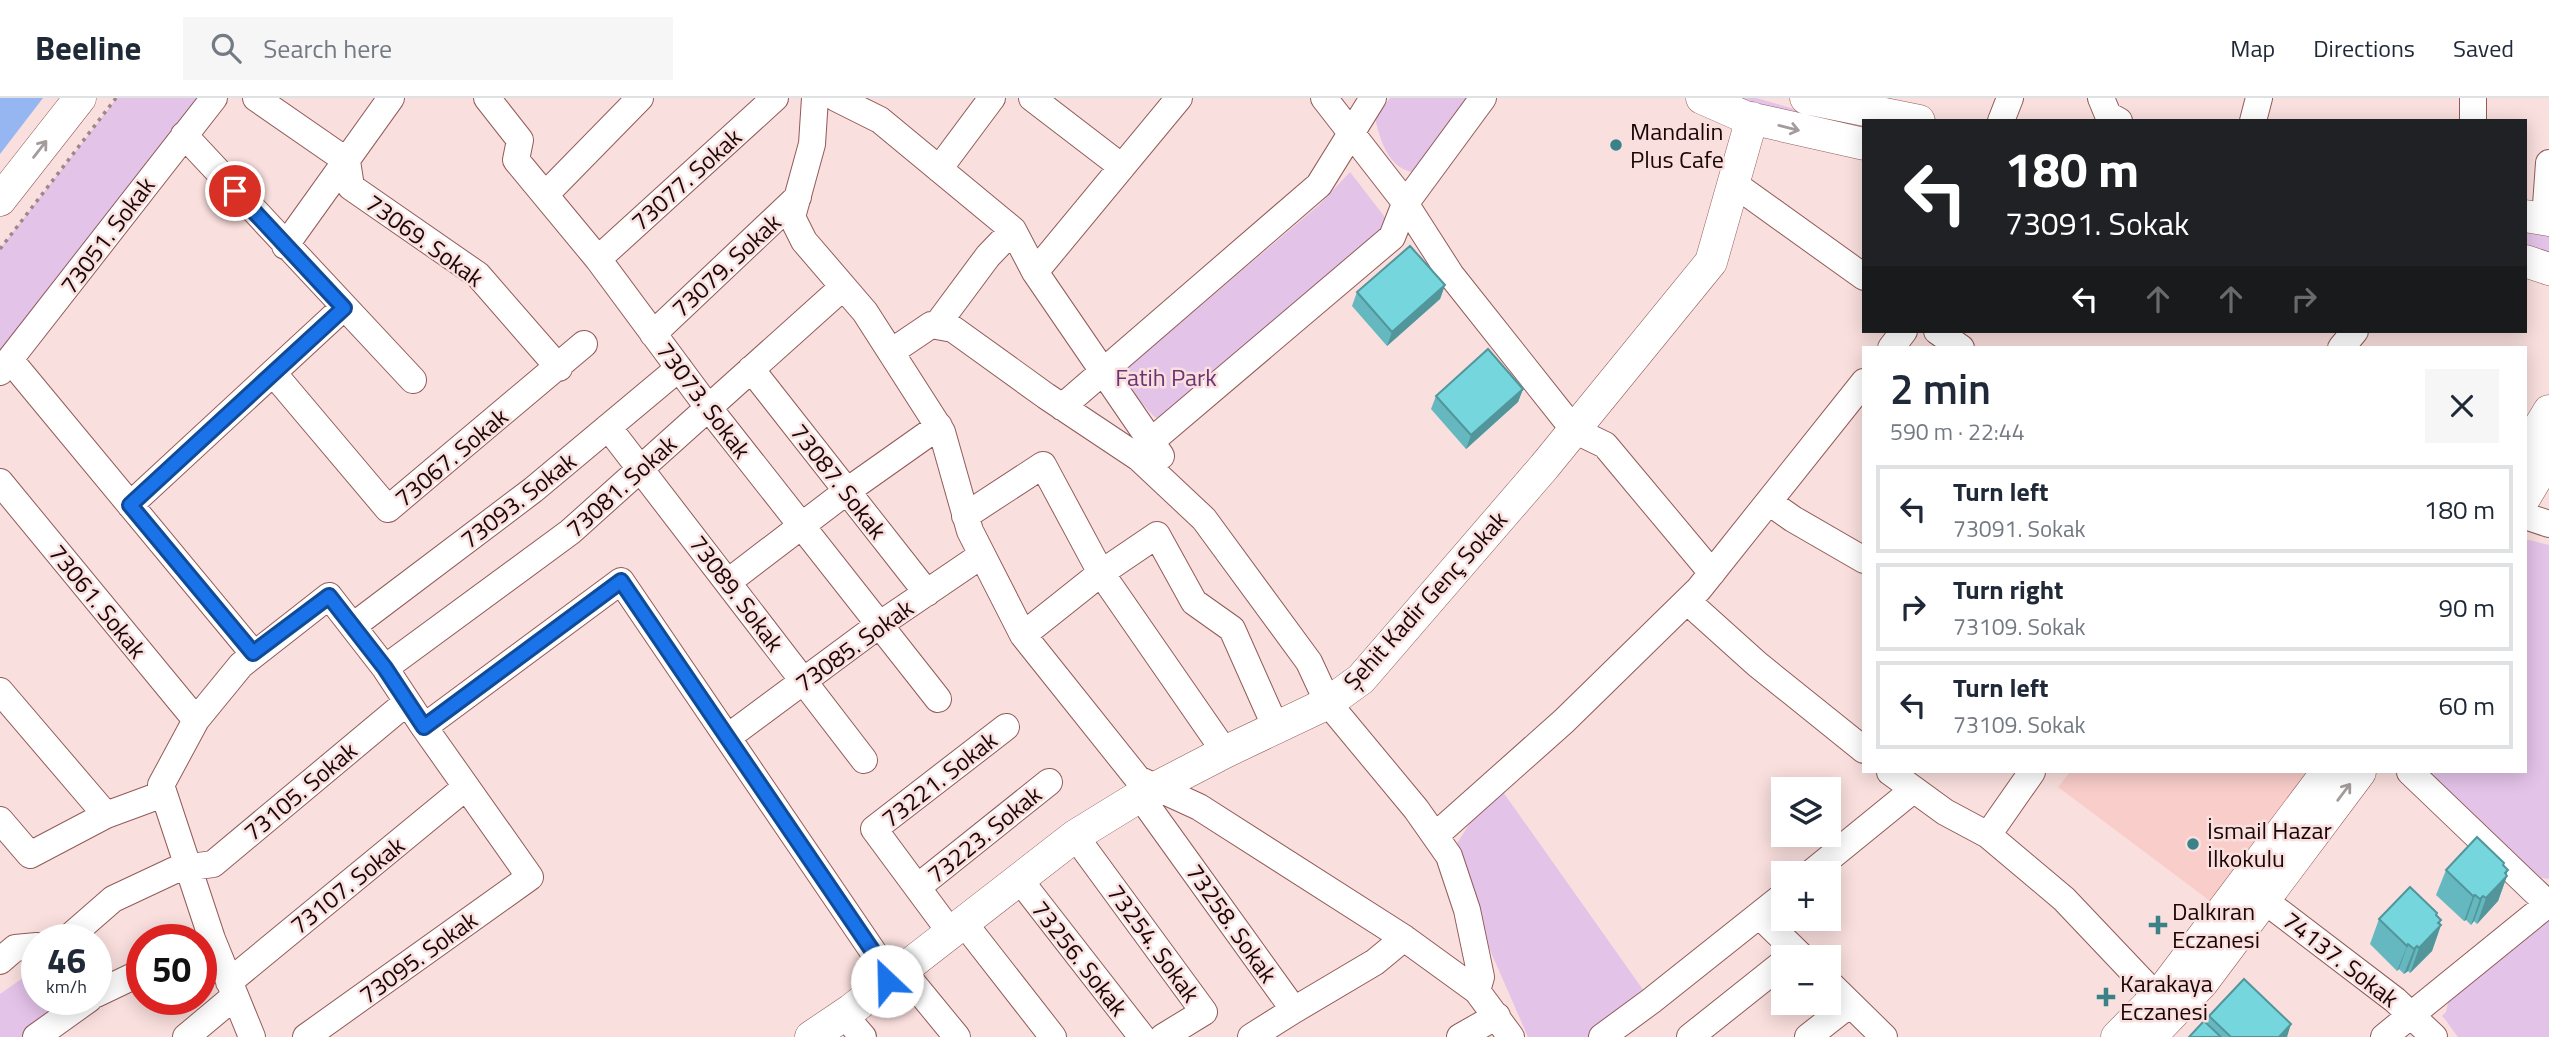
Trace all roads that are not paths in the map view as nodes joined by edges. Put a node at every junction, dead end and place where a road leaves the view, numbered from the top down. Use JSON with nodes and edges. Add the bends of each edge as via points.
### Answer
{"nodes":[{"id":1,"x":80,"y":98,"type":"edge"},
{"id":2,"x":214,"y":98,"type":"edge"},
{"id":3,"x":256,"y":98,"type":"edge"},
{"id":4,"x":391,"y":98,"type":"edge"},
{"id":5,"x":487,"y":98,"type":"edge"},
{"id":6,"x":640,"y":98,"type":"edge"},
{"id":7,"x":775,"y":98,"type":"edge"},
{"id":8,"x":992,"y":98,"type":"edge"},
{"id":9,"x":1032,"y":98,"type":"edge"},
{"id":10,"x":1179,"y":98,"type":"edge"},
{"id":11,"x":1324,"y":98,"type":"edge"},
{"id":12,"x":1373,"y":98,"type":"edge"},
{"id":13,"x":1482,"y":98,"type":"edge"},
{"id":14,"x":1702,"y":98,"type":"edge"},
{"id":15,"x":1806,"y":98,"type":"edge"},
{"id":16,"x":2010,"y":98,"type":"edge"},
{"id":17,"x":2101,"y":98,"type":"edge"},
{"id":18,"x":2259,"y":98,"type":"edge"},
{"id":19,"x":2473,"y":98,"type":"edge"},
{"id":20,"x":817,"y":100,"type":"edge"},
{"id":21,"x":1752,"y":118,"type":"junction"},
{"id":22,"x":1909,"y":119,"type":"edge"},
{"id":23,"x":2002,"y":119,"type":"edge"},
{"id":24,"x":2115,"y":119,"type":"edge"},
{"id":25,"x":2254,"y":119,"type":"edge"},
{"id":26,"x":2473,"y":119,"type":"edge"},
{"id":27,"x":1350,"y":132,"type":"junction"},
{"id":28,"x":184,"y":135,"type":"junction"},
{"id":29,"x":1862,"y":145,"type":"edge"},
{"id":30,"x":347,"y":161,"type":"junction"},
{"id":31,"x":2549,"y":163,"type":"edge"},
{"id":32,"x":1122,"y":167,"type":"junction"},
{"id":33,"x":939,"y":169,"type":"junction"},
{"id":34,"x":1733,"y":183,"type":"junction"},
{"id":35,"x":545,"y":195,"type":"junction"},
{"id":36,"x":798,"y":197,"type":"junction"},
{"id":37,"x":0,"y":200,"type":"edge"},
{"id":38,"x":1405,"y":204,"type":"junction"},
{"id":39,"x":2540,"y":218,"type":"edge"},
{"id":40,"x":1013,"y":230,"type":"junction"},
{"id":41,"x":285,"y":247,"type":"junction"},
{"id":42,"x":598,"y":259,"type":"junction"},
{"id":43,"x":2527,"y":262,"type":"edge"},
{"id":44,"x":2549,"y":269,"type":"edge"},
{"id":45,"x":1035,"y":272,"type":"junction"},
{"id":46,"x":1862,"y":276,"type":"edge"},
{"id":47,"x":843,"y":286,"type":"junction"},
{"id":48,"x":344,"y":308,"type":"junction"},
{"id":49,"x":936,"y":326,"type":"junction"},
{"id":50,"x":1940,"y":333,"type":"edge"},
{"id":51,"x":653,"y":334,"type":"junction"},
{"id":52,"x":584,"y":344,"type":"dead end"},
{"id":53,"x":1958,"y":346,"type":"edge"},
{"id":54,"x":891,"y":352,"type":"junction"},
{"id":55,"x":5,"y":367,"type":"edge"},
{"id":56,"x":559,"y":368,"type":"junction"},
{"id":57,"x":679,"y":368,"type":"junction"},
{"id":58,"x":751,"y":369,"type":"junction"},
{"id":59,"x":1103,"y":372,"type":"junction"},
{"id":60,"x":274,"y":374,"type":"junction"},
{"id":61,"x":412,"y":380,"type":"dead end"},
{"id":62,"x":1862,"y":385,"type":"edge"},
{"id":63,"x":709,"y":407,"type":"junction"},
{"id":64,"x":1062,"y":407,"type":"junction"},
{"id":65,"x":2549,"y":411,"type":"edge"},
{"id":66,"x":939,"y":426,"type":"junction"},
{"id":67,"x":608,"y":427,"type":"junction"},
{"id":68,"x":1574,"y":430,"type":"junction"},
{"id":69,"x":1143,"y":448,"type":"junction"},
{"id":70,"x":2527,"y":448,"type":"edge"},
{"id":71,"x":2549,"y":457,"type":"edge"},
{"id":72,"x":641,"y":468,"type":"junction"},
{"id":73,"x":0,"y":482,"type":"edge"},
{"id":74,"x":846,"y":491,"type":"junction"},
{"id":75,"x":2527,"y":494,"type":"edge"},
{"id":76,"x":1769,"y":502,"type":"junction"},
{"id":77,"x":130,"y":505,"type":"junction"},
{"id":78,"x":965,"y":516,"type":"junction"},
{"id":79,"x":2527,"y":517,"type":"edge"},
{"id":80,"x":2549,"y":524,"type":"edge"},
{"id":81,"x":801,"y":525,"type":"junction"},
{"id":82,"x":982,"y":555,"type":"junction"},
{"id":83,"x":1862,"y":559,"type":"edge"},
{"id":84,"x":1101,"y":573,"type":"junction"},
{"id":85,"x":1712,"y":573,"type":"junction"},
{"id":86,"x":728,"y":582,"type":"junction"},
{"id":87,"x":927,"y":593,"type":"junction"},
{"id":88,"x":1687,"y":601,"type":"junction"},
{"id":89,"x":879,"y":625,"type":"junction"},
{"id":90,"x":353,"y":626,"type":"junction"},
{"id":91,"x":1023,"y":635,"type":"junction"},
{"id":92,"x":253,"y":653,"type":"junction"},
{"id":93,"x":385,"y":668,"type":"junction"},
{"id":94,"x":804,"y":681,"type":"junction"},
{"id":95,"x":0,"y":691,"type":"edge"},
{"id":96,"x":937,"y":699,"type":"dead end"},
{"id":97,"x":407,"y":702,"type":"junction"},
{"id":98,"x":1328,"y":703,"type":"junction"},
{"id":99,"x":196,"y":720,"type":"junction"},
{"id":100,"x":424,"y":727,"type":"junction"},
{"id":101,"x":1006,"y":727,"type":"dead end"},
{"id":102,"x":1276,"y":728,"type":"junction"},
{"id":103,"x":727,"y":737,"type":"junction"},
{"id":104,"x":1862,"y":748,"type":"edge"},
{"id":105,"x":1225,"y":752,"type":"junction"},
{"id":106,"x":864,"y":760,"type":"dead end"},
{"id":107,"x":1892,"y":773,"type":"edge"},
{"id":108,"x":2031,"y":773,"type":"edge"},
{"id":109,"x":2326,"y":773,"type":"edge"},
{"id":110,"x":2359,"y":773,"type":"edge"},
{"id":111,"x":2411,"y":773,"type":"edge"},
{"id":112,"x":1049,"y":782,"type":"dead end"},
{"id":113,"x":466,"y":787,"type":"junction"},
{"id":114,"x":1913,"y":790,"type":"junction"},
{"id":115,"x":1148,"y":792,"type":"junction"},
{"id":116,"x":163,"y":794,"type":"junction"},
{"id":117,"x":106,"y":815,"type":"junction"},
{"id":118,"x":0,"y":820,"type":"edge"},
{"id":119,"x":1436,"y":835,"type":"junction"},
{"id":120,"x":1988,"y":835,"type":"junction"},
{"id":121,"x":1075,"y":836,"type":"junction"},
{"id":122,"x":1826,"y":861,"type":"edge"},
{"id":123,"x":188,"y":868,"type":"junction"},
{"id":124,"x":1019,"y":879,"type":"junction"},
{"id":125,"x":919,"y":886,"type":"junction"},
{"id":126,"x":2254,"y":892,"type":"junction"},
{"id":127,"x":2549,"y":904,"type":"edge"},
{"id":128,"x":1771,"y":906,"type":"edge"},
{"id":129,"x":1759,"y":915,"type":"junction"},
{"id":130,"x":85,"y":924,"type":"edge"},
{"id":131,"x":202,"y":924,"type":"edge"},
{"id":132,"x":958,"y":928,"type":"junction"},
{"id":133,"x":1404,"y":938,"type":"junction"},
{"id":134,"x":1783,"y":945,"type":"edge"},
{"id":135,"x":21,"y":947,"type":"edge"},
{"id":136,"x":0,"y":961,"type":"edge"},
{"id":137,"x":217,"y":961,"type":"edge"},
{"id":138,"x":897,"y":974,"type":"junction"},
{"id":139,"x":1771,"y":975,"type":"edge"},
{"id":140,"x":232,"y":989,"type":"junction"},
{"id":141,"x":1477,"y":991,"type":"junction"},
{"id":142,"x":1841,"y":995,"type":"edge"},
{"id":143,"x":2157,"y":997,"type":"junction"},
{"id":144,"x":1850,"y":1004,"type":"junction"},
{"id":145,"x":1294,"y":1010,"type":"junction"},
{"id":146,"x":2411,"y":1014,"type":"junction"},
{"id":147,"x":65,"y":1015,"type":"edge"},
{"id":148,"x":854,"y":1026,"type":"edge"},
{"id":149,"x":1504,"y":1026,"type":"edge"},
{"id":150,"x":36,"y":1037,"type":"edge"},
{"id":151,"x":186,"y":1037,"type":"edge"},
{"id":152,"x":253,"y":1037,"type":"edge"},
{"id":153,"x":306,"y":1037,"type":"edge"},
{"id":154,"x":811,"y":1037,"type":"edge"},
{"id":155,"x":957,"y":1037,"type":"edge"},
{"id":156,"x":1053,"y":1037,"type":"edge"},
{"id":157,"x":1142,"y":1037,"type":"edge"},
{"id":158,"x":1163,"y":1037,"type":"edge"},
{"id":159,"x":1251,"y":1037,"type":"edge"},
{"id":160,"x":1460,"y":1037,"type":"edge"},
{"id":161,"x":1602,"y":1037,"type":"edge"},
{"id":162,"x":1690,"y":1037,"type":"edge"},
{"id":163,"x":1808,"y":1037,"type":"edge"},
{"id":164,"x":1884,"y":1037,"type":"edge"},
{"id":165,"x":2117,"y":1037,"type":"edge"},
{"id":166,"x":2150,"y":1037,"type":"edge"},
{"id":167,"x":2384,"y":1037,"type":"edge"},
{"id":168,"x":2434,"y":1037,"type":"edge"}],
"edges":[{"from":37,"to":1,"type":"main road","one_way":true},
{"from":2,"to":28,"type":"street","name":"73051. Sokak"},
{"from":3,"to":30,"type":"street"},
{"from":4,"to":30,"type":"street"},
{"from":5,"to":35,"type":"street","name":"73073. Sokak","via":[[520,140],[516,160]]},
{"from":6,"to":35,"type":"street"},
{"from":7,"to":42,"type":"street","name":"73077. Sokak"},
{"from":8,"to":33,"type":"street"},
{"from":9,"to":32,"type":"street"},
{"from":10,"to":32,"type":"street"},
{"from":11,"to":27,"type":"street"},
{"from":12,"to":27,"type":"street"},
{"from":13,"to":38,"type":"street"},
{"from":14,"to":21,"type":"main road"},
{"from":15,"to":22,"type":"main road"},
{"from":16,"to":23,"type":"street"},
{"from":17,"to":24,"type":"street","via":[[2108,115]]},
{"from":18,"to":25,"type":"street"},
{"from":19,"to":26,"type":"street"},
{"from":20,"to":33,"type":"street","via":[[880,120]]},
{"from":20,"to":36,"type":"street","via":[[812,144]]},
{"from":21,"to":29,"type":"main road","one_way":true},
{"from":21,"to":34,"type":"main road","name":"Şehit Kadir Genç Sokak"},
{"from":27,"to":38,"type":"street"},
{"from":27,"to":59,"type":"street","via":[[1319,185]]},
{"from":28,"to":41,"type":"street"},
{"from":28,"to":55,"type":"street","name":"73051. Sokak"},
{"from":30,"to":41,"type":"street"},
{"from":30,"to":56,"type":"street","name":"73069. Sokak","via":[[351,187],[478,275]]},
{"from":31,"to":39,"type":"street"},
{"from":32,"to":45,"type":"street"},
{"from":33,"to":40,"type":"street"},
{"from":34,"to":46,"type":"street"},
{"from":34,"to":68,"type":"main road","name":"Şehit Kadir Genç Sokak","via":[[1711,262]]},
{"from":35,"to":42,"type":"street","name":"73073. Sokak"},
{"from":36,"to":47,"type":"street","via":[[792,217],[804,241]]},
{"from":36,"to":51,"type":"street","name":"73079. Sokak"},
{"from":38,"to":68,"type":"street","via":[[1451,275]]},
{"from":38,"to":69,"type":"street","via":[[1392,237]]},
{"from":40,"to":45,"type":"street"},
{"from":40,"to":49,"type":"street"},
{"from":41,"to":48,"type":"street"},
{"from":42,"to":51,"type":"street","name":"73073. Sokak"},
{"from":43,"to":44,"type":"main road"},
{"from":45,"to":59,"type":"street"},
{"from":47,"to":54,"type":"street"},
{"from":47,"to":58,"type":"street","name":"73081. Sokak"},
{"from":48,"to":60,"type":"street"},
{"from":48,"to":61,"type":"street"},
{"from":49,"to":54,"type":"street","via":[[918,332]]},
{"from":49,"to":64,"type":"street","via":[[953,329]]},
{"from":50,"to":53,"type":"street"},
{"from":51,"to":57,"type":"street","name":"73073. Sokak"},
{"from":52,"to":56,"type":"street","name":"73067. Sokak"},
{"from":54,"to":66,"type":"street"},
{"from":55,"to":77,"type":"street"},
{"from":56,"to":60,"type":"street","name":"73067. Sokak","via":[[388,509]]},
{"from":57,"to":63,"type":"street","name":"73073. Sokak"},
{"from":57,"to":67,"type":"street","name":"73093. Sokak"},
{"from":58,"to":63,"type":"street","name":"73081. Sokak"},
{"from":58,"to":74,"type":"street","name":"73087. Sokak"},
{"from":59,"to":64,"type":"street"},
{"from":59,"to":69,"type":"street"},
{"from":60,"to":77,"type":"street"},
{"from":62,"to":76,"type":"street"},
{"from":63,"to":72,"type":"street","name":"73081. Sokak"},
{"from":63,"to":81,"type":"street","name":"73073. Sokak"},
{"from":64,"to":69,"type":"street"},
{"from":65,"to":70,"type":"main road"},
{"from":66,"to":74,"type":"street"},
{"from":66,"to":78,"type":"street"},
{"from":67,"to":72,"type":"street","name":"73089. Sokak"},
{"from":67,"to":90,"type":"street","name":"73093. Sokak","via":[[533,490]]},
{"from":68,"to":85,"type":"street","via":[[1605,445]]},
{"from":68,"to":98,"type":"main road","name":"Şehit Kadir Genç Sokak","via":[[1361,679]]},
{"from":69,"to":98,"type":"street","via":[[1201,516],[1309,662]]},
{"from":71,"to":75,"type":"main road"},
{"from":72,"to":86,"type":"street","name":"73089. Sokak"},
{"from":72,"to":93,"type":"street","name":"73081. Sokak","via":[[570,532]]},
{"from":73,"to":99,"type":"street","name":"73061. Sokak"},
{"from":74,"to":81,"type":"street"},
{"from":74,"to":87,"type":"street","name":"73087. Sokak"},
{"from":76,"to":83,"type":"street"},
{"from":76,"to":85,"type":"street"},
{"from":77,"to":92,"type":"street"},
{"from":78,"to":82,"type":"street"},
{"from":78,"to":84,"type":"street","via":[[1043,464]]},
{"from":79,"to":80,"type":"street"},
{"from":81,"to":86,"type":"street"},
{"from":81,"to":89,"type":"street","name":"73073. Sokak"},
{"from":82,"to":87,"type":"street","name":"73085. Sokak"},
{"from":82,"to":91,"type":"street"},
{"from":84,"to":91,"type":"street"},
{"from":84,"to":102,"type":"street","via":[[1157,535],[1194,602],[1232,629]]},
{"from":84,"to":105,"type":"street"},
{"from":85,"to":88,"type":"street"},
{"from":86,"to":94,"type":"street","name":"73089. Sokak"},
{"from":87,"to":89,"type":"street","name":"73085. Sokak"},
{"from":88,"to":104,"type":"street"},
{"from":88,"to":119,"type":"street","via":[[1564,721]]},
{"from":89,"to":94,"type":"street","name":"73085. Sokak"},
{"from":89,"to":96,"type":"street","name":"73073. Sokak"},
{"from":90,"to":92,"type":"street","via":[[329,596]]},
{"from":90,"to":93,"type":"street"},
{"from":91,"to":115,"type":"street"},
{"from":92,"to":99,"type":"street"},
{"from":93,"to":97,"type":"street"},
{"from":94,"to":103,"type":"street","name":"73085. Sokak"},
{"from":94,"to":106,"type":"street","name":"73089. Sokak"},
{"from":95,"to":117,"type":"street"},
{"from":97,"to":100,"type":"street"},
{"from":97,"to":123,"type":"street","name":"73105. Sokak","via":[[212,864]]},
{"from":98,"to":102,"type":"main road","name":"Şehit Kadir Genç Sokak"},
{"from":98,"to":119,"type":"street"},
{"from":99,"to":116,"type":"street","via":[[162,785]]},
{"from":100,"to":103,"type":"street","via":[[621,581]]},
{"from":100,"to":113,"type":"street"},
{"from":101,"to":125,"type":"street","name":"73221. Sokak","via":[[874,829]]},
{"from":102,"to":105,"type":"main road","name":"Şehit Kadir Genç Sokak"},
{"from":103,"to":138,"type":"street"},
{"from":105,"to":115,"type":"main road","name":"Şehit Kadir Genç Sokak"},
{"from":107,"to":114,"type":"street"},
{"from":108,"to":120,"type":"street"},
{"from":109,"to":126,"type":"main road"},
{"from":126,"to":110,"type":"main road","one_way":true},
{"from":111,"to":127,"type":"street"},
{"from":112,"to":125,"type":"street","name":"73223. Sokak"},
{"from":113,"to":140,"type":"street","name":"73107. Sokak"},
{"from":113,"to":153,"type":"street","name":"73095. Sokak","via":[[530,877]]},
{"from":114,"to":120,"type":"street"},
{"from":114,"to":122,"type":"street"},
{"from":115,"to":121,"type":"main road","name":"Şehit Kadir Genç Sokak"},
{"from":115,"to":133,"type":"street","via":[[1178,796],[1199,807]]},
{"from":115,"to":145,"type":"street","name":"73258. Sokak"},
{"from":116,"to":117,"type":"street"},
{"from":116,"to":123,"type":"street"},
{"from":117,"to":118,"type":"street","via":[[30,855]]},
{"from":119,"to":141,"type":"street","via":[[1462,892],[1481,977]]},
{"from":120,"to":143,"type":"street","via":[[2064,899]]},
{"from":121,"to":124,"type":"main road","name":"Şehit Kadir Genç Sokak"},
{"from":121,"to":158,"type":"street","name":"73254. Sokak","via":[[1204,1012]]},
{"from":123,"to":130,"type":"street","name":"73105. Sokak","via":[[113,900]]},
{"from":123,"to":131,"type":"street"},
{"from":124,"to":132,"type":"main road","name":"Şehit Kadir Genç Sokak"},
{"from":124,"to":157,"type":"street","name":"73256. Sokak"},
{"from":125,"to":132,"type":"street","name":"73221. Sokak"},
{"from":126,"to":143,"type":"main road"},
{"from":126,"to":146,"type":"street","name":"74137. Sokak"},
{"from":126,"to":166,"type":"main road","via":[[2202,983]]},
{"from":127,"to":146,"type":"street"},
{"from":128,"to":129,"type":"street"},
{"from":129,"to":134,"type":"street"},
{"from":129,"to":161,"type":"street"},
{"from":132,"to":138,"type":"main road","name":"Şehit Kadir Genç Sokak"},
{"from":132,"to":156,"type":"street","name":"73221. Sokak"},
{"from":133,"to":141,"type":"street"},
{"from":133,"to":145,"type":"street","via":[[1375,962]]},
{"from":135,"to":136,"type":"street"},
{"from":137,"to":140,"type":"street"},
{"from":138,"to":148,"type":"main road","name":"Şehit Kadir Genç Sokak"},
{"from":138,"to":155,"type":"street"},
{"from":139,"to":162,"type":"street"},
{"from":140,"to":151,"type":"street","name":"73107. Sokak"},
{"from":140,"to":152,"type":"street"},
{"from":141,"to":149,"type":"street"},
{"from":142,"to":144,"type":"street"},
{"from":143,"to":165,"type":"main road"},
{"from":144,"to":163,"type":"street"},
{"from":144,"to":164,"type":"street"},
{"from":145,"to":159,"type":"street"},
{"from":146,"to":167,"type":"street"},
{"from":146,"to":168,"type":"street","name":"74137. Sokak"},
{"from":147,"to":150,"type":"street"},
{"from":148,"to":154,"type":"main road","name":"Şehit Kadir Genç Sokak"},
{"from":149,"to":160,"type":"street"}]}
